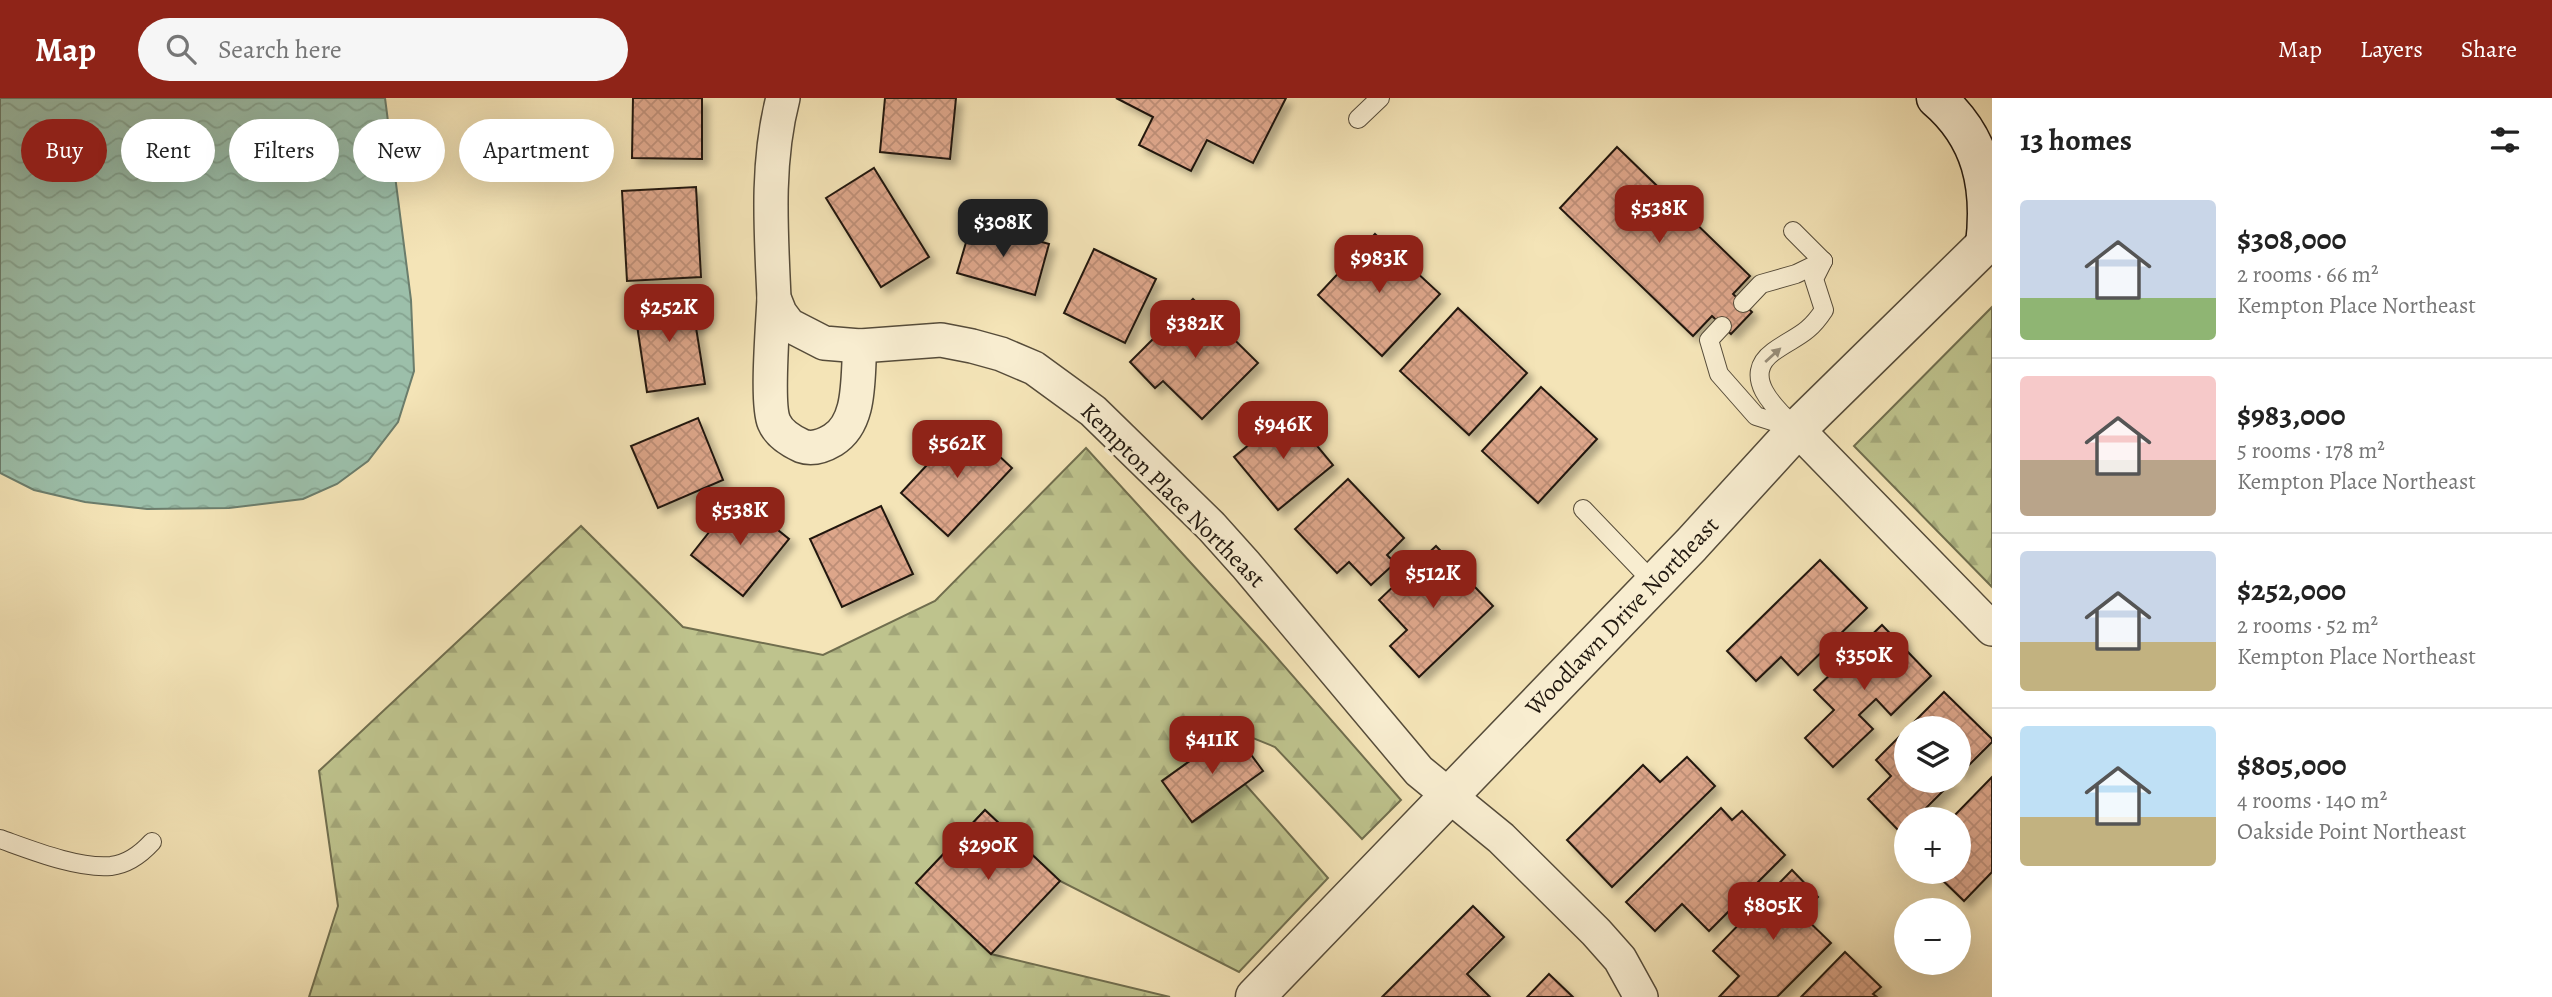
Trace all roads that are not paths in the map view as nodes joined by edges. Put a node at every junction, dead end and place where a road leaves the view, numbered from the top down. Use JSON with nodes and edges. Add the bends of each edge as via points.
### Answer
{"nodes":[{"id":1,"x":783,"y":98,"type":"edge"},
{"id":2,"x":1353,"y":98,"type":"edge"},
{"id":3,"x":1937,"y":98,"type":"edge"},
{"id":4,"x":1370,"y":108,"type":"edge"},
{"id":5,"x":1793,"y":232,"type":"dead end"},
{"id":6,"x":1988,"y":241,"type":"edge"},
{"id":7,"x":1823,"y":261,"type":"junction"},
{"id":8,"x":774,"y":298,"type":"junction"},
{"id":9,"x":1743,"y":303,"type":"dead end"},
{"id":10,"x":1722,"y":326,"type":"dead end"},
{"id":11,"x":860,"y":346,"type":"junction"},
{"id":12,"x":1797,"y":429,"type":"junction"},
{"id":13,"x":1583,"y":509,"type":"dead end"},
{"id":14,"x":1654,"y":583,"type":"junction"},
{"id":15,"x":1992,"y":629,"type":"edge"},
{"id":16,"x":1449,"y":796,"type":"junction"},
{"id":17,"x":0,"y":839,"type":"edge"},
{"id":18,"x":152,"y":842,"type":"dead end"},
{"id":19,"x":1255,"y":997,"type":"edge"},
{"id":20,"x":1641,"y":997,"type":"edge"}],
"edges":[{"from":1,"to":8,"type":"street","via":[[770,193]]},
{"from":2,"to":4,"type":"lane"},
{"from":3,"to":6,"type":"street","via":[[1961,124],[1984,167]]},
{"from":5,"to":7,"type":"lane"},
{"from":6,"to":12,"type":"street","name":"Woodlawn Drive Northeast"},
{"from":7,"to":9,"type":"lane","via":[[1761,284]]},
{"from":12,"to":7,"type":"lane","one_way":true,"via":[[1771,403],[1759,370],[1770,354],[1814,326],[1824,310],[1814,279]]},
{"from":8,"to":11,"type":"street","name":"Kempton Place Northeast","via":[[789,325],[806,335],[824,343]]},
{"from":8,"to":11,"type":"street","via":[[771,403],[774,423],[788,440],[823,447],[843,434],[855,401]]},
{"from":10,"to":12,"type":"lane","via":[[1709,340],[1719,374],[1756,416]]},
{"from":11,"to":16,"type":"street","name":"Kempton Place Northeast","via":[[941,341],[972,346],[1034,368],[1063,387],[1211,526],[1419,771]]},
{"from":12,"to":14,"type":"street","name":"Woodlawn Drive Northeast"},
{"from":12,"to":15,"type":"street"},
{"from":13,"to":14,"type":"lane"},
{"from":14,"to":16,"type":"street","name":"Woodlawn Drive Northeast"},
{"from":16,"to":19,"type":"street","name":"Woodlawn Drive Northeast"},
{"from":16,"to":20,"type":"street","name":"Kempton Place Northeast","via":[[1501,838],[1596,932],[1620,959]]},
{"from":17,"to":18,"type":"lane","via":[[85,865],[112,866],[138,856]]}]}
